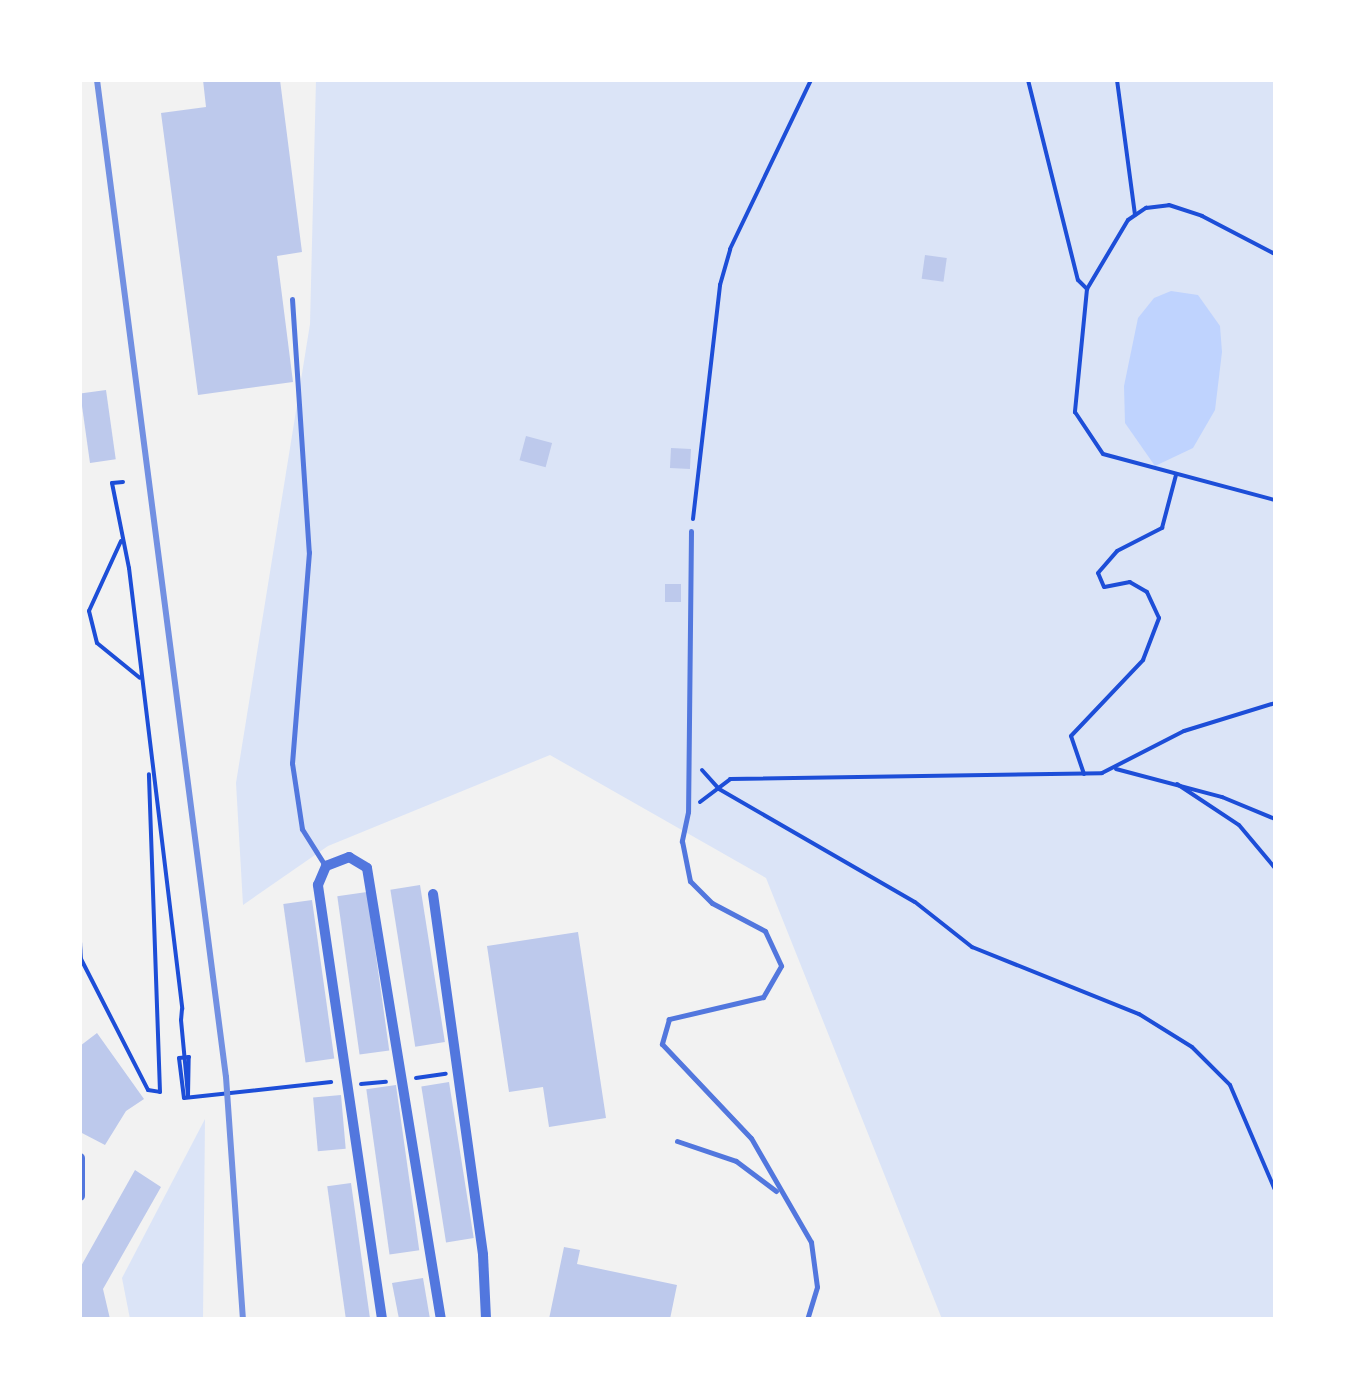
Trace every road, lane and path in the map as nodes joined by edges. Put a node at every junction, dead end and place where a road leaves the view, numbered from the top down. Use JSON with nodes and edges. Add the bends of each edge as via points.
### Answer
{"nodes":[{"id":1,"x":811,"y":80,"type":"edge"},
{"id":2,"x":1028,"y":80,"type":"edge"},
{"id":3,"x":1117,"y":80,"type":"edge"},
{"id":4,"x":1135,"y":215,"type":"junction"},
{"id":5,"x":1275,"y":254,"type":"edge"},
{"id":6,"x":1087,"y":289,"type":"junction"},
{"id":7,"x":292,"y":299,"type":"dead end"},
{"id":8,"x":1176,"y":475,"type":"junction"},
{"id":9,"x":123,"y":482,"type":"dead end"},
{"id":10,"x":1275,"y":500,"type":"edge"},
{"id":11,"x":692,"y":531,"type":"joint"},
{"id":12,"x":121,"y":541,"type":"junction"},
{"id":13,"x":140,"y":679,"type":"junction"},
{"id":14,"x":1275,"y":703,"type":"edge"},
{"id":15,"x":149,"y":754,"type":"junction"},
{"id":16,"x":1116,"y":769,"type":"junction"},
{"id":17,"x":1084,"y":774,"type":"junction"},
{"id":18,"x":1172,"y":781,"type":"junction"},
{"id":19,"x":719,"y":789,"type":"junction"},
{"id":20,"x":688,"y":812,"type":"junction"},
{"id":21,"x":1275,"y":819,"type":"edge"},
{"id":22,"x":326,"y":866,"type":"junction"},
{"id":23,"x":1275,"y":868,"type":"edge"},
{"id":24,"x":433,"y":894,"type":"dead end"},
{"id":25,"x":80,"y":942,"type":"edge"},
{"id":26,"x":348,"y":1086,"type":"junction"},
{"id":27,"x":677,"y":1141,"type":"dead end"},
{"id":28,"x":80,"y":1158,"type":"edge"},
{"id":29,"x":1275,"y":1190,"type":"edge"},
{"id":30,"x":778,"y":1193,"type":"junction"},
{"id":31,"x":80,"y":1196,"type":"edge"},
{"id":32,"x":382,"y":1319,"type":"edge"},
{"id":33,"x":441,"y":1319,"type":"edge"},
{"id":34,"x":486,"y":1319,"type":"edge"},
{"id":35,"x":807,"y":1319,"type":"edge"}],
"edges":[{"from":1,"to":11,"type":"path","via":[[730,249],[720,285]]},
{"from":2,"to":6,"type":"path","via":[[1078,280]]},
{"from":3,"to":4,"type":"path"},
{"from":4,"to":5,"type":"path","via":[[1169,205]]},
{"from":4,"to":6,"type":"path"},
{"from":6,"to":8,"type":"path","via":[[1075,412],[1103,454]]},
{"from":7,"to":22,"type":"lane","via":[[309,552],[292,763],[302,830]]},
{"from":8,"to":10,"type":"path"},
{"from":8,"to":17,"type":"path","via":[[1162,528],[1117,551],[1098,573],[1104,587],[1130,582],[1147,592],[1159,618],[1143,660],[1071,736]]},
{"from":9,"to":12,"type":"path","via":[[112,483]]},
{"from":11,"to":20,"type":"lane"},
{"from":12,"to":13,"type":"path"},
{"from":12,"to":13,"type":"path","via":[[89,611],[97,643]]},
{"from":13,"to":15,"type":"path"},
{"from":14,"to":16,"type":"path","via":[[1184,731]]},
{"from":15,"to":25,"type":"path","via":[[160,1092],[148,1090],[82,959]]},
{"from":15,"to":26,"type":"path","via":[[182,1009],[181,1020],[183,1038],[184,1055],[186,1072],[188,1096],[189,1057],[180,1058],[184,1098]]},
{"from":16,"to":17,"type":"path"},
{"from":16,"to":18,"type":"path"},
{"from":17,"to":19,"type":"path","via":[[730,779]]},
{"from":18,"to":21,"type":"path"},
{"from":18,"to":23,"type":"path","via":[[1239,825]]},
{"from":19,"to":20,"type":"path"},
{"from":19,"to":29,"type":"path","via":[[915,902],[972,947],[1139,1014],[1192,1048],[1230,1085]]},
{"from":20,"to":30,"type":"lane","via":[[682,840],[690,881],[712,903],[766,932],[781,966],[763,996],[670,1019],[662,1044],[750,1138]]},
{"from":22,"to":26,"type":"street","via":[[318,884]]},
{"from":22,"to":33,"type":"street","via":[[349,857],[367,868]]},
{"from":24,"to":34,"type":"street","via":[[484,1254]]},
{"from":26,"to":32,"type":"street"},
{"from":27,"to":30,"type":"lane","via":[[736,1161]]},
{"from":28,"to":31,"type":"street"},
{"from":30,"to":35,"type":"lane","via":[[812,1242],[817,1287]]}]}
